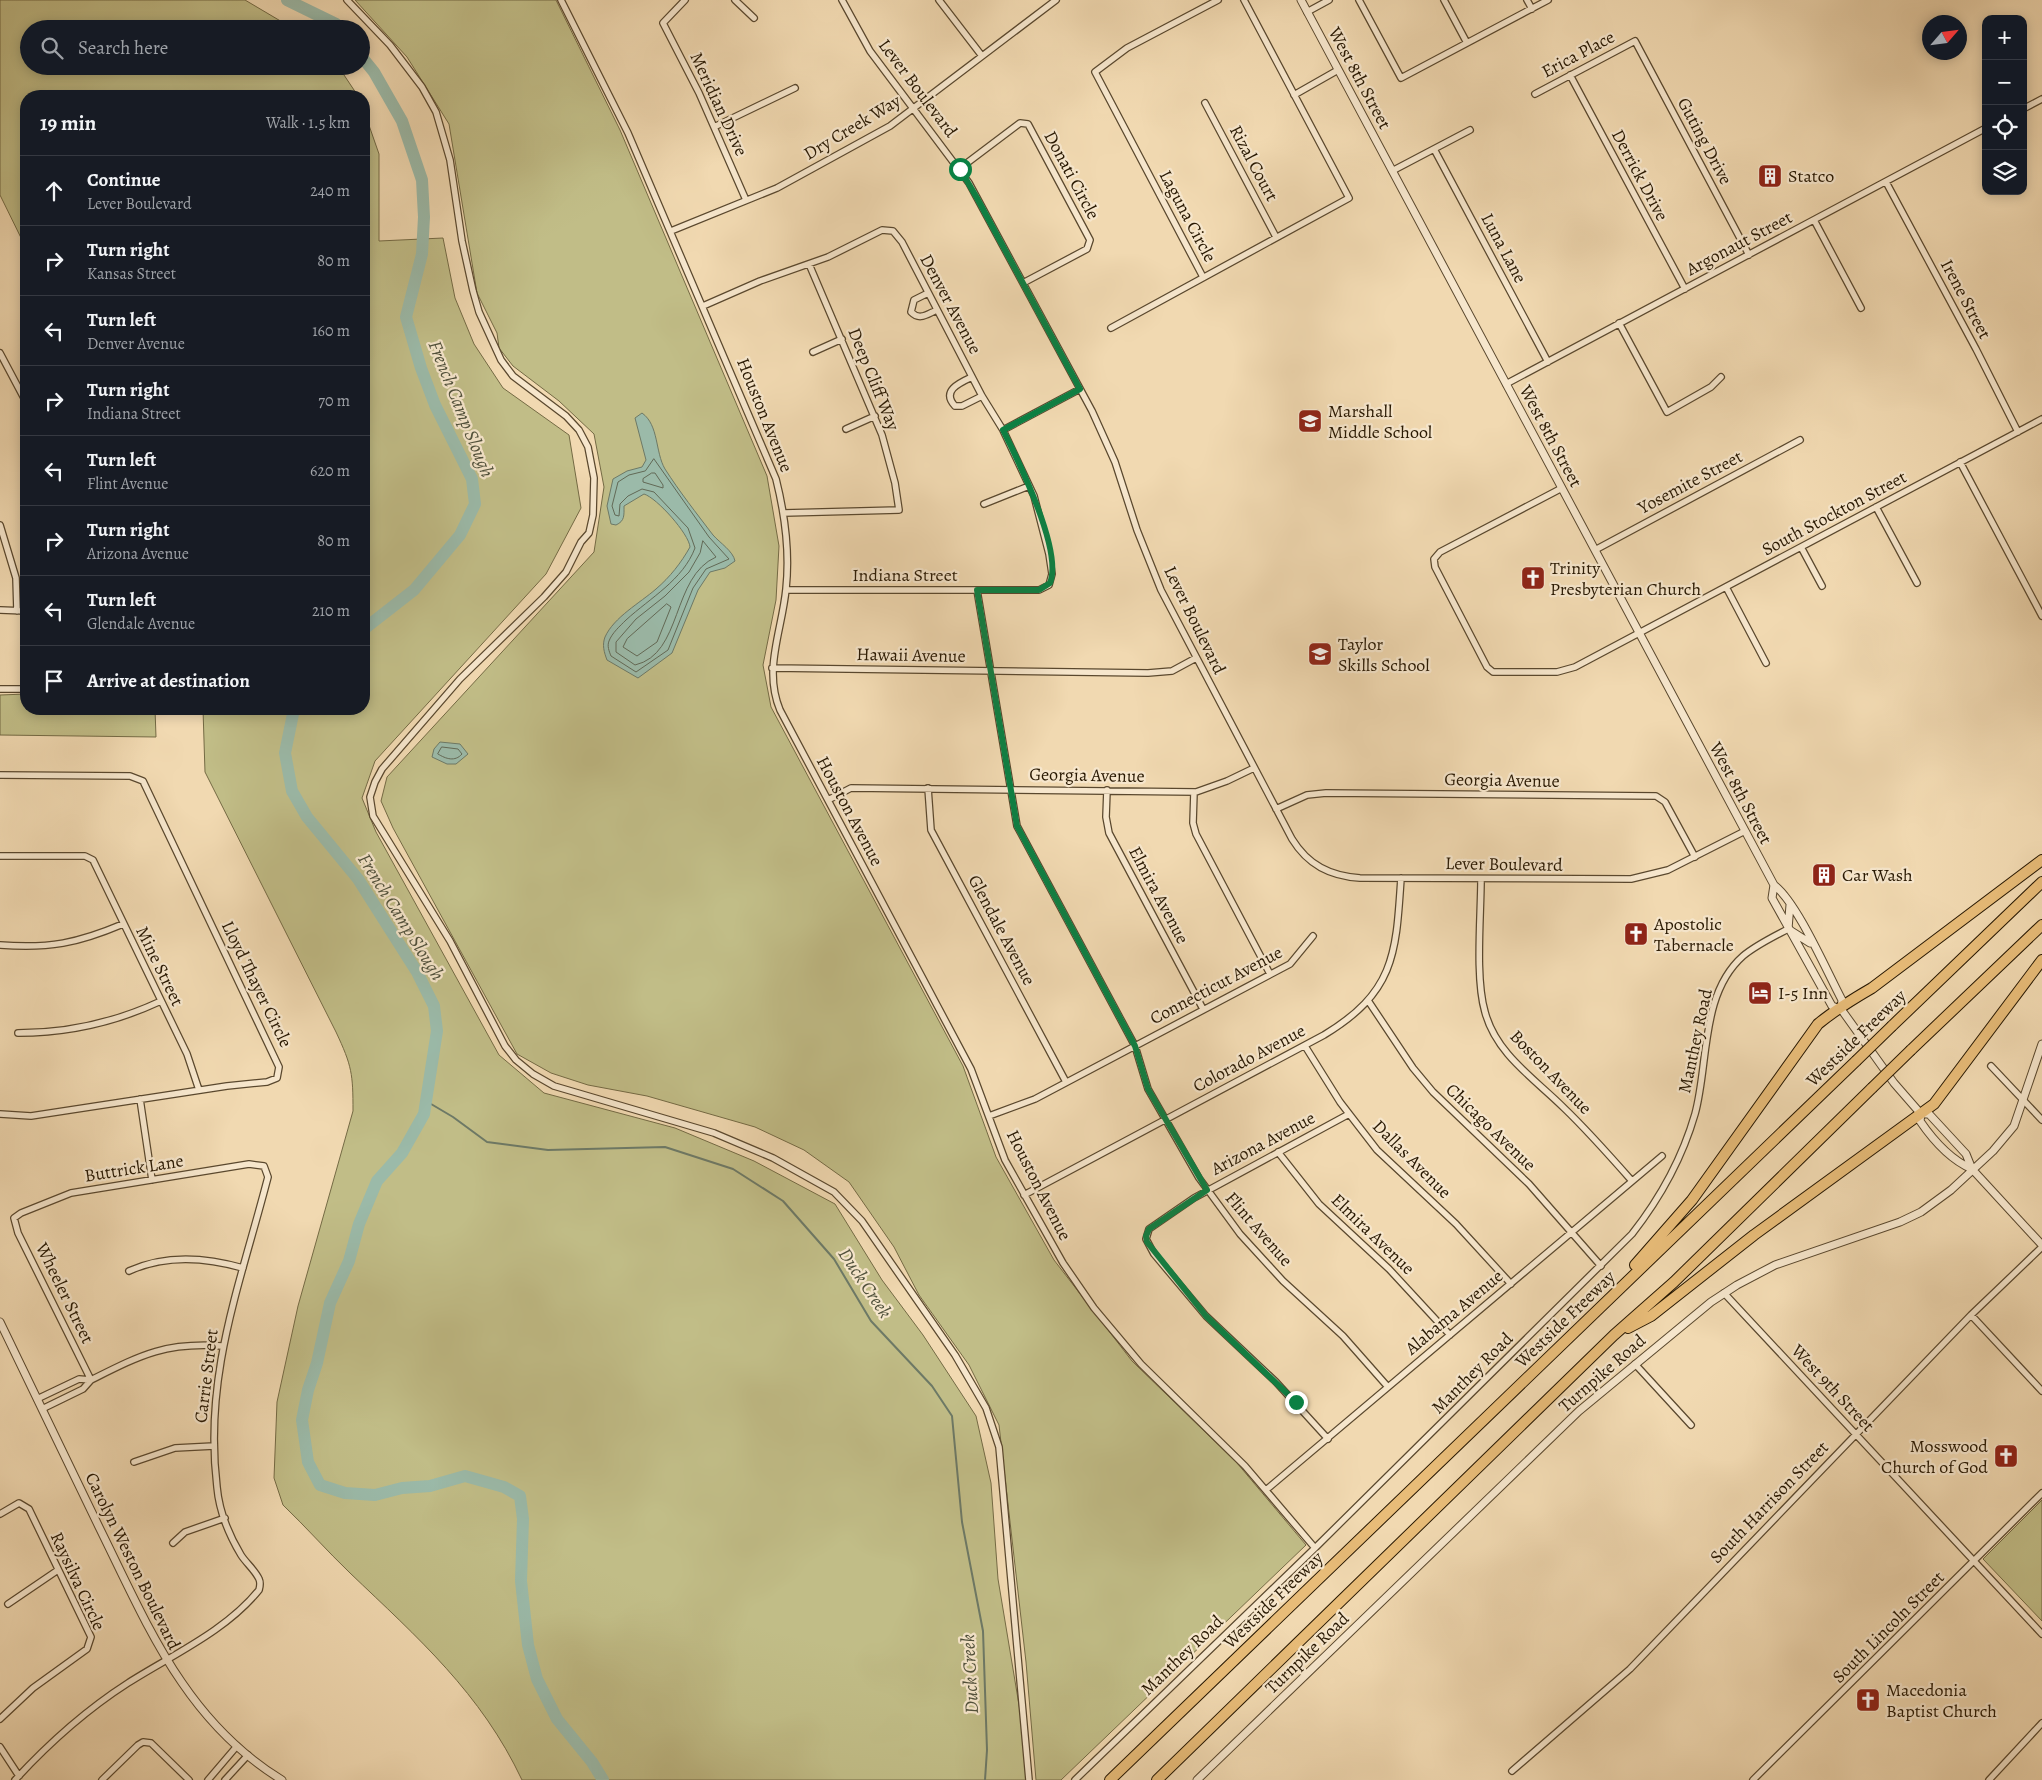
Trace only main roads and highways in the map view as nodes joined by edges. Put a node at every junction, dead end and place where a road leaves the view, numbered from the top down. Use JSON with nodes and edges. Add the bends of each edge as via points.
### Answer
{"nodes":[{"id":1,"x":2042,"y":860,"type":"edge"},
{"id":2,"x":2042,"y":882,"type":"edge"},
{"id":3,"x":2042,"y":925,"type":"edge"},
{"id":4,"x":2042,"y":960,"type":"edge"},
{"id":5,"x":1596,"y":1312,"type":"junction"},
{"id":6,"x":1614,"y":1335,"type":"junction"},
{"id":7,"x":1110,"y":1780,"type":"edge"},
{"id":8,"x":1157,"y":1780,"type":"edge"}],
"edges":[{"from":1,"to":5,"type":"highway","via":[[1872,988],[1828,1016],[1807,1036],[1692,1200],[1624,1275]]},
{"from":2,"to":5,"type":"highway","name":"Westside Freeway","bridge":true},
{"from":3,"to":6,"type":"highway","bridge":true,"via":[[1674,1282]]},
{"from":4,"to":6,"type":"highway","via":[[1934,1104],[1754,1235],[1651,1316]]},
{"from":5,"to":7,"type":"highway","name":"Westside Freeway"},
{"from":6,"to":8,"type":"highway"}]}
